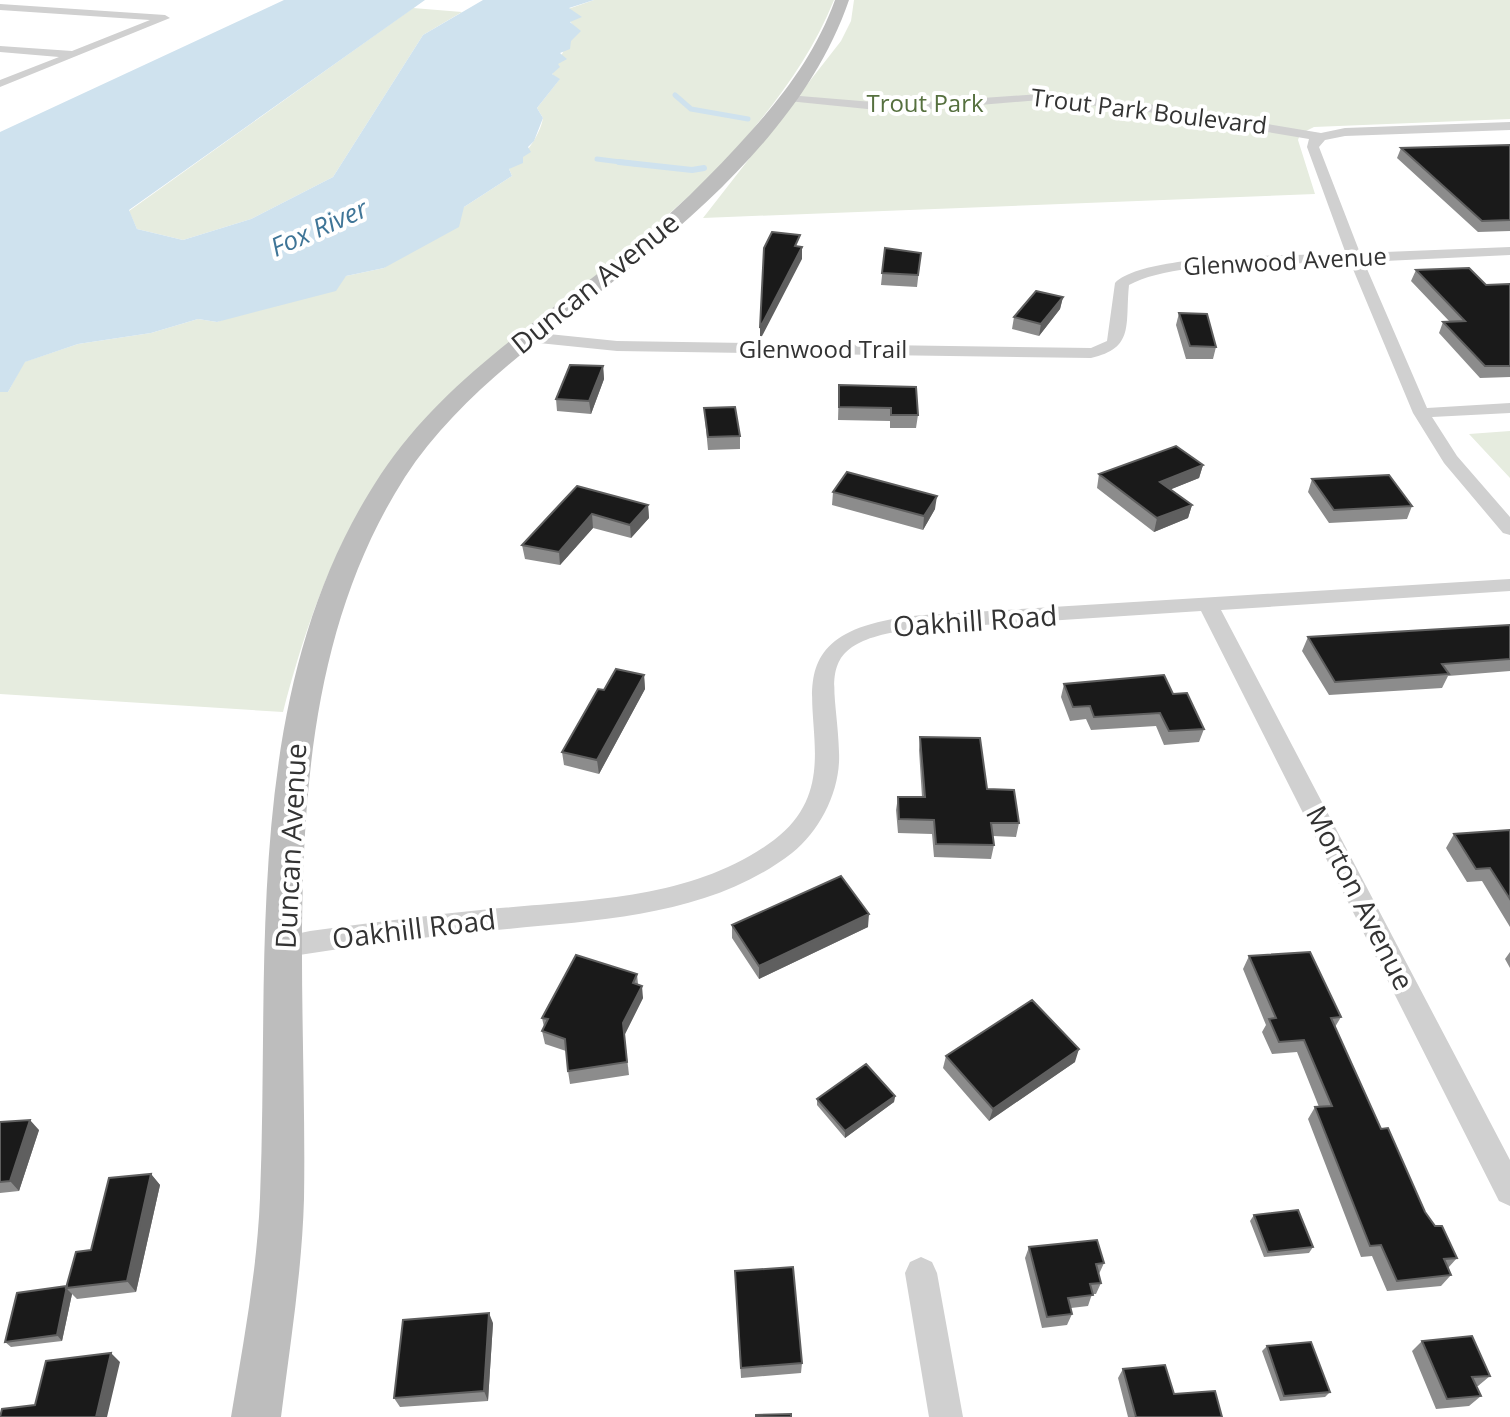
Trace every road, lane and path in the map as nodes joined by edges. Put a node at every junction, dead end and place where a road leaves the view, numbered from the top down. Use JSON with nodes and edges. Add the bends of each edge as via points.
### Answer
{"nodes":[{"id":1,"x":842,"y":0,"type":"edge"},
{"id":2,"x":0,"y":7,"type":"edge"},
{"id":3,"x":0,"y":49,"type":"edge"},
{"id":4,"x":74,"y":55,"type":"junction"},
{"id":5,"x":0,"y":84,"type":"edge"},
{"id":6,"x":788,"y":98,"type":"junction"},
{"id":7,"x":1510,"y":126,"type":"edge"},
{"id":8,"x":1321,"y":137,"type":"junction"},
{"id":9,"x":1510,"y":251,"type":"edge"},
{"id":10,"x":1355,"y":258,"type":"junction"},
{"id":11,"x":529,"y":337,"type":"junction"},
{"id":12,"x":1115,"y":342,"type":"joint"},
{"id":13,"x":1510,"y":408,"type":"edge"},
{"id":14,"x":1421,"y":413,"type":"junction"},
{"id":15,"x":1510,"y":529,"type":"edge"},
{"id":16,"x":1510,"y":585,"type":"edge"},
{"id":17,"x":1209,"y":606,"type":"junction"},
{"id":18,"x":286,"y":946,"type":"junction"},
{"id":19,"x":1510,"y":1191,"type":"edge"},
{"id":20,"x":921,"y":1273,"type":"dead end"},
{"id":21,"x":256,"y":1417,"type":"edge"},
{"id":22,"x":946,"y":1417,"type":"edge"}],
"edges":[{"from":1,"to":6,"type":"street","name":"Duncan Avenue","via":[[822,46]]},
{"from":2,"to":4,"type":"street","via":[[165,18]]},
{"from":3,"to":4,"type":"street"},
{"from":4,"to":5,"type":"street"},
{"from":6,"to":8,"type":"street","name":"Trout Park Boulevard","via":[[897,108],[1052,97]]},
{"from":6,"to":11,"type":"street","name":"Duncan Avenue","via":[[704,195]]},
{"from":7,"to":8,"type":"street","name":"Trout Park Boulevard"},
{"from":8,"to":10,"type":"street","via":[[1313,147]]},
{"from":9,"to":10,"type":"street","name":"Glenwood Avenue"},
{"from":10,"to":12,"type":"street","name":"Glenwood Avenue","via":[[1190,265],[1139,273],[1122,283]]},
{"from":10,"to":14,"type":"street"},
{"from":11,"to":12,"type":"street","name":"Glenwood Trail","via":[[617,346],[1069,354],[1109,349]]},
{"from":11,"to":18,"type":"street","name":"Duncan Avenue","via":[[471,384],[411,451],[380,495],[344,563],[312,653],[294,745]]},
{"from":13,"to":14,"type":"street"},
{"from":14,"to":15,"type":"street","via":[[1442,449]]},
{"from":16,"to":17,"type":"street","name":"Oakhill Road"},
{"from":17,"to":18,"type":"street","name":"Oakhill Road","via":[[924,622],[871,630],[843,643],[822,672],[829,751],[821,795],[799,831],[755,866],[719,884],[635,901]]},
{"from":17,"to":19,"type":"street","name":"Morton Avenue"},
{"from":18,"to":21,"type":"street","name":"Duncan Avenue","via":[[278,1263]]},
{"from":20,"to":22,"type":"street"}]}
